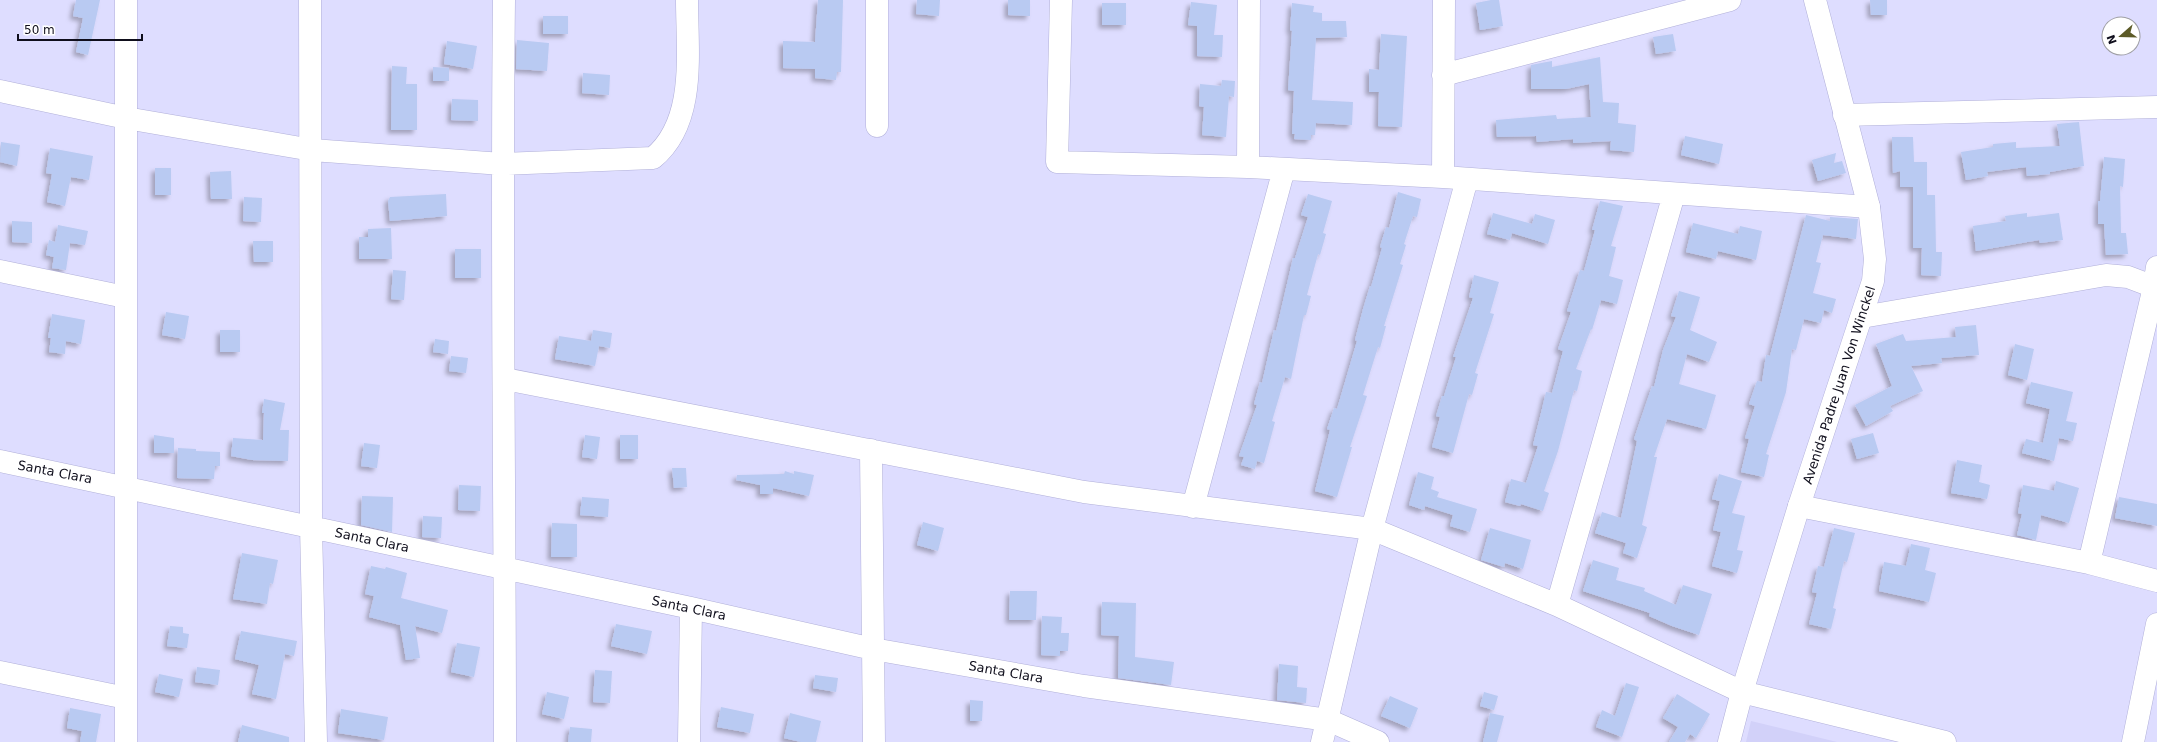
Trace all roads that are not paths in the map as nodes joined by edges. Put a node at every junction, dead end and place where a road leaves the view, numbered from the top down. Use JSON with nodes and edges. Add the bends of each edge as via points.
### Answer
{"nodes":[{"id":1,"x":126,"y":0,"type":"edge"},
{"id":2,"x":310,"y":0,"type":"edge"},
{"id":3,"x":504,"y":0,"type":"edge"},
{"id":4,"x":687,"y":0,"type":"edge"},
{"id":5,"x":877,"y":0,"type":"edge"},
{"id":6,"x":1061,"y":0,"type":"edge"},
{"id":7,"x":1249,"y":0,"type":"edge"},
{"id":8,"x":1444,"y":0,"type":"edge"},
{"id":9,"x":1730,"y":0,"type":"edge"},
{"id":10,"x":1814,"y":0,"type":"edge"},
{"id":11,"x":1443,"y":75,"type":"junction"},
{"id":12,"x":0,"y":91,"type":"edge"},
{"id":13,"x":2157,"y":107,"type":"edge"},
{"id":14,"x":1844,"y":115,"type":"junction"},
{"id":15,"x":126,"y":118,"type":"junction"},
{"id":16,"x":876,"y":126,"type":"dead end"},
{"id":17,"x":312,"y":150,"type":"junction"},
{"id":18,"x":502,"y":164,"type":"junction"},
{"id":19,"x":1248,"y":167,"type":"junction"},
{"id":20,"x":1284,"y":169,"type":"junction"},
{"id":21,"x":1443,"y":177,"type":"junction"},
{"id":22,"x":1467,"y":179,"type":"junction"},
{"id":23,"x":1674,"y":194,"type":"junction"},
{"id":24,"x":1869,"y":207,"type":"junction"},
{"id":25,"x":0,"y":271,"type":"edge"},
{"id":26,"x":2156,"y":281,"type":"edge"},
{"id":27,"x":125,"y":297,"type":"junction"},
{"id":28,"x":1862,"y":317,"type":"junction"},
{"id":29,"x":505,"y":379,"type":"junction"},
{"id":30,"x":871,"y":450,"type":"junction"},
{"id":31,"x":0,"y":461,"type":"edge"},
{"id":32,"x":127,"y":486,"type":"junction"},
{"id":33,"x":1799,"y":506,"type":"junction"},
{"id":34,"x":1193,"y":507,"type":"junction"},
{"id":35,"x":311,"y":527,"type":"junction"},
{"id":36,"x":1372,"y":529,"type":"junction"},
{"id":37,"x":2089,"y":563,"type":"junction"},
{"id":38,"x":505,"y":569,"type":"junction"},
{"id":39,"x":2157,"y":581,"type":"edge"},
{"id":40,"x":1557,"y":605,"type":"junction"},
{"id":41,"x":691,"y":608,"type":"junction"},
{"id":42,"x":2157,"y":624,"type":"edge"},
{"id":43,"x":873,"y":649,"type":"junction"},
{"id":44,"x":0,"y":672,"type":"edge"},
{"id":45,"x":1742,"y":692,"type":"junction"},
{"id":46,"x":126,"y":698,"type":"junction"},
{"id":47,"x":1328,"y":720,"type":"junction"},
{"id":48,"x":126,"y":742,"type":"edge"},
{"id":49,"x":316,"y":742,"type":"edge"},
{"id":50,"x":504,"y":742,"type":"edge"},
{"id":51,"x":690,"y":742,"type":"edge"},
{"id":52,"x":874,"y":742,"type":"edge"},
{"id":53,"x":1322,"y":742,"type":"edge"},
{"id":54,"x":1378,"y":742,"type":"edge"},
{"id":55,"x":1729,"y":742,"type":"edge"},
{"id":56,"x":1945,"y":742,"type":"edge"},
{"id":57,"x":2133,"y":742,"type":"edge"}],
"edges":[{"from":1,"to":15,"type":"street"},
{"from":2,"to":17,"type":"street"},
{"from":3,"to":18,"type":"street"},
{"from":4,"to":18,"type":"street","via":[[687,85],[677,128],[666,148],[653,158],[640,160]]},
{"from":5,"to":16,"type":"street"},
{"from":6,"to":19,"type":"street","via":[[1057,162]]},
{"from":7,"to":19,"type":"street"},
{"from":8,"to":11,"type":"street"},
{"from":9,"to":11,"type":"street"},
{"from":10,"to":14,"type":"street","name":"Avenida Padre Juan Von Winckel"},
{"from":11,"to":21,"type":"street"},
{"from":12,"to":15,"type":"street"},
{"from":13,"to":14,"type":"street"},
{"from":14,"to":24,"type":"street","name":"Avenida Padre Juan Von Winckel"},
{"from":15,"to":17,"type":"street"},
{"from":15,"to":27,"type":"street"},
{"from":17,"to":18,"type":"street"},
{"from":17,"to":35,"type":"street"},
{"from":18,"to":29,"type":"street"},
{"from":19,"to":20,"type":"street"},
{"from":20,"to":21,"type":"street"},
{"from":20,"to":34,"type":"street"},
{"from":21,"to":22,"type":"street"},
{"from":22,"to":23,"type":"street"},
{"from":22,"to":36,"type":"street"},
{"from":23,"to":24,"type":"street"},
{"from":23,"to":40,"type":"street"},
{"from":24,"to":28,"type":"street","name":"Avenida Padre Juan Von Winckel","via":[[1875,258],[1873,281]]},
{"from":25,"to":27,"type":"street"},
{"from":26,"to":28,"type":"street","via":[[2106,275]]},
{"from":26,"to":37,"type":"street"},
{"from":27,"to":32,"type":"street"},
{"from":28,"to":33,"type":"street","name":"Avenida Padre Juan Von Winckel"},
{"from":29,"to":30,"type":"street"},
{"from":29,"to":38,"type":"street"},
{"from":30,"to":34,"type":"street","via":[[1084,492]]},
{"from":30,"to":43,"type":"street"},
{"from":31,"to":32,"type":"street","name":"Santa Clara"},
{"from":32,"to":35,"type":"street","name":"Santa Clara"},
{"from":32,"to":46,"type":"street"},
{"from":33,"to":37,"type":"street"},
{"from":33,"to":45,"type":"street","name":"Avenida Padre Juan Von Winckel"},
{"from":34,"to":36,"type":"street"},
{"from":35,"to":38,"type":"street","name":"Santa Clara"},
{"from":35,"to":49,"type":"street"},
{"from":36,"to":40,"type":"street"},
{"from":36,"to":47,"type":"street"},
{"from":37,"to":39,"type":"street"},
{"from":38,"to":41,"type":"street","name":"Santa Clara"},
{"from":38,"to":50,"type":"street"},
{"from":40,"to":45,"type":"street"},
{"from":41,"to":43,"type":"street","name":"Santa Clara"},
{"from":41,"to":51,"type":"street"},
{"from":42,"to":57,"type":"street"},
{"from":43,"to":47,"type":"street","name":"Santa Clara","via":[[1084,686]]},
{"from":43,"to":52,"type":"street"},
{"from":44,"to":46,"type":"street"},
{"from":45,"to":55,"type":"street","name":"Avenida Padre Juan Von Winckel"},
{"from":45,"to":56,"type":"street"},
{"from":46,"to":48,"type":"street"},
{"from":47,"to":53,"type":"street"},
{"from":47,"to":54,"type":"street","name":"Santa Clara"}]}
